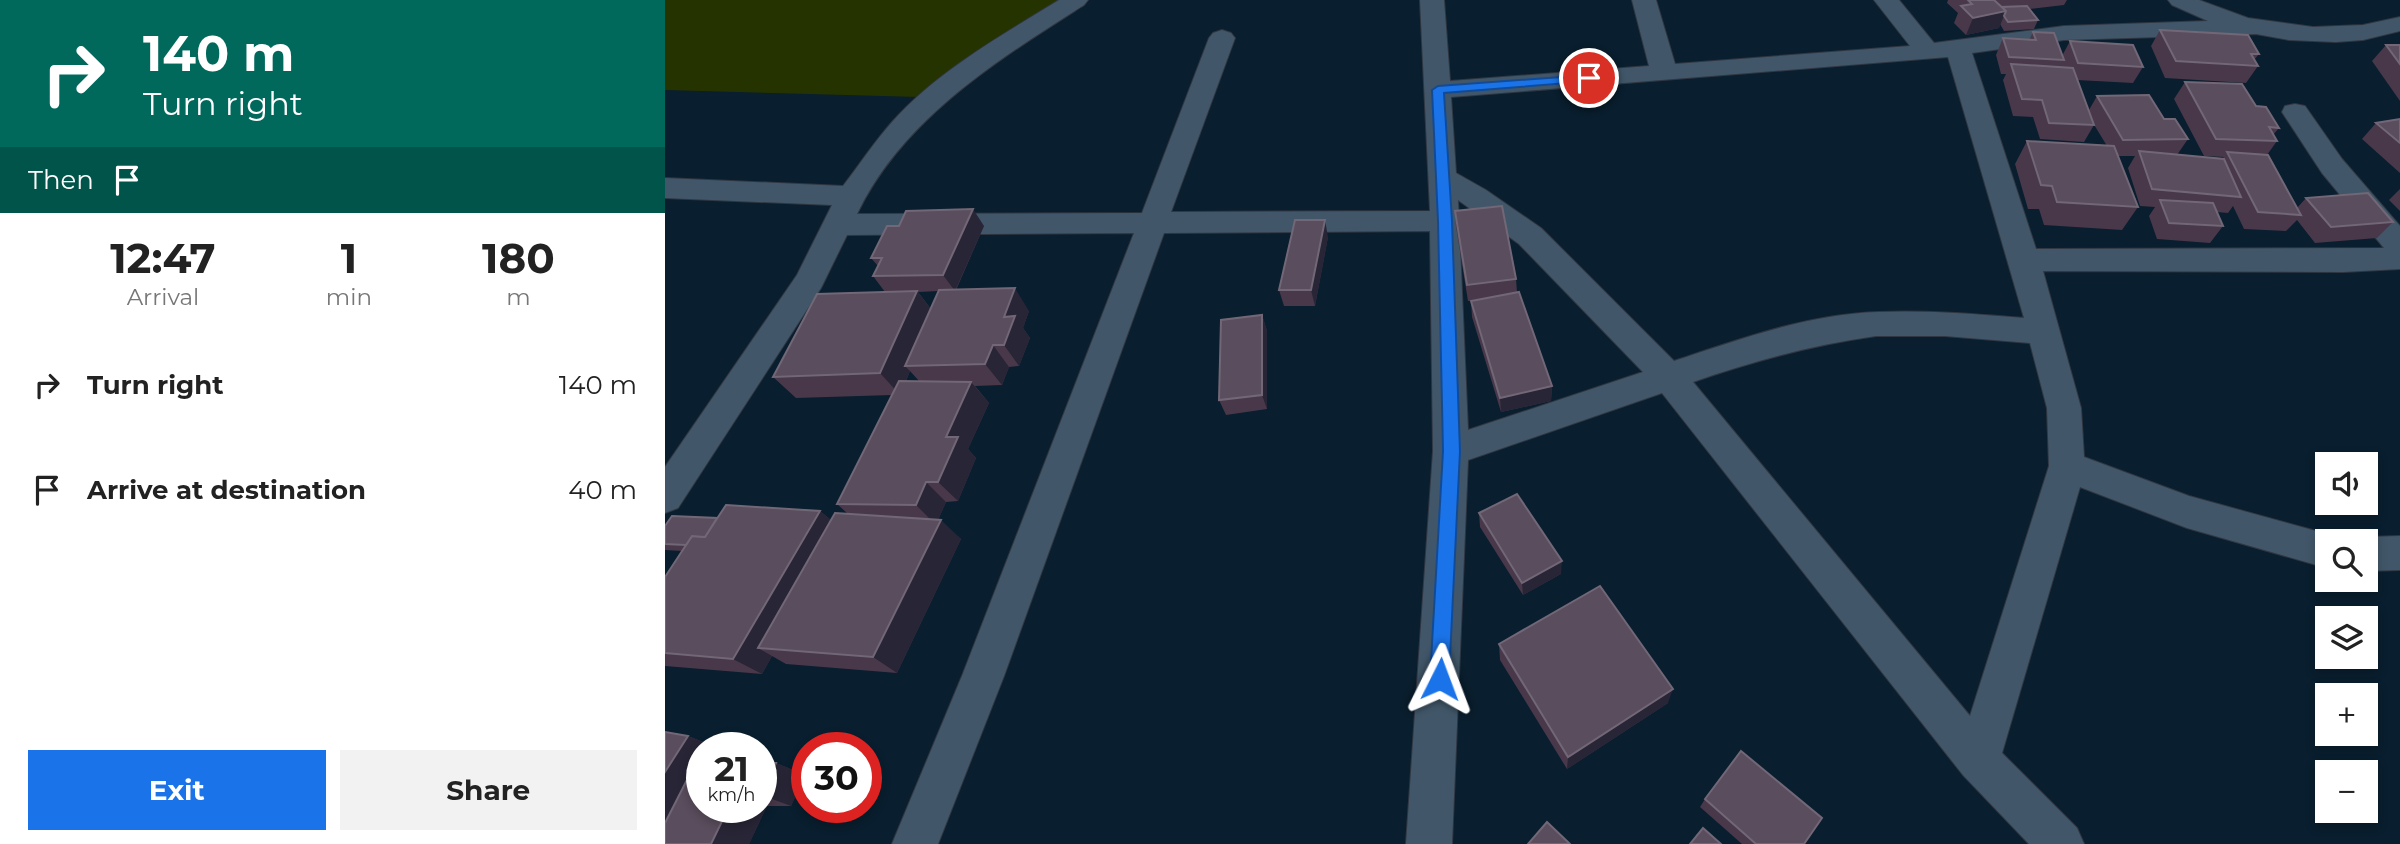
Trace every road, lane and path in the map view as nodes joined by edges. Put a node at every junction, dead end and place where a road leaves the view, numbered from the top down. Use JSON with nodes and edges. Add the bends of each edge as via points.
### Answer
{"nodes":[{"id":1,"x":1076,"y":0,"type":"edge"},
{"id":2,"x":1432,"y":0,"type":"edge"},
{"id":3,"x":1644,"y":0,"type":"edge"},
{"id":4,"x":1886,"y":0,"type":"edge"},
{"id":5,"x":2180,"y":0,"type":"edge"},
{"id":6,"x":2400,"y":24,"type":"edge"},
{"id":7,"x":2257,"y":27,"type":"junction"},
{"id":8,"x":1222,"y":38,"type":"dead end"},
{"id":9,"x":1943,"y":50,"type":"junction"},
{"id":10,"x":1664,"y":72,"type":"junction"},
{"id":11,"x":1438,"y":90,"type":"junction"},
{"id":12,"x":2295,"y":112,"type":"dead end"},
{"id":13,"x":1441,"y":177,"type":"junction"},
{"id":14,"x":665,"y":188,"type":"edge"},
{"id":15,"x":845,"y":210,"type":"junction"},
{"id":16,"x":1445,"y":221,"type":"junction"},
{"id":17,"x":1151,"y":223,"type":"junction"},
{"id":18,"x":2400,"y":246,"type":"edge"},
{"id":19,"x":2400,"y":258,"type":"edge"},
{"id":20,"x":2024,"y":260,"type":"junction"},
{"id":21,"x":2044,"y":332,"type":"junction"},
{"id":22,"x":1668,"y":376,"type":"junction"},
{"id":23,"x":1451,"y":451,"type":"junction"},
{"id":24,"x":2067,"y":466,"type":"junction"},
{"id":25,"x":665,"y":497,"type":"edge"},
{"id":26,"x":2315,"y":548,"type":"edge"},
{"id":27,"x":2400,"y":553,"type":"edge"},
{"id":28,"x":2378,"y":554,"type":"edge"},
{"id":29,"x":1978,"y":760,"type":"junction"},
{"id":30,"x":915,"y":844,"type":"edge"},
{"id":31,"x":1429,"y":844,"type":"edge"},
{"id":32,"x":2061,"y":844,"type":"edge"}],
"edges":[{"from":1,"to":15,"type":"street","via":[[998,49],[936,96],[903,127]]},
{"from":2,"to":11,"type":"street"},
{"from":3,"to":10,"type":"street"},
{"from":4,"to":9,"type":"street"},
{"from":5,"to":7,"type":"street"},
{"from":6,"to":7,"type":"street","via":[[2320,35]]},
{"from":7,"to":9,"type":"street","via":[[2064,33]]},
{"from":8,"to":17,"type":"street"},
{"from":9,"to":10,"type":"street"},
{"from":9,"to":20,"type":"street"},
{"from":10,"to":11,"type":"street"},
{"from":11,"to":13,"type":"street"},
{"from":12,"to":18,"type":"street","via":[[2332,166]]},
{"from":13,"to":16,"type":"street"},
{"from":13,"to":22,"type":"street","via":[[1529,236]]},
{"from":14,"to":15,"type":"street"},
{"from":15,"to":17,"type":"street"},
{"from":15,"to":25,"type":"street","via":[[810,280]]},
{"from":16,"to":17,"type":"street"},
{"from":16,"to":23,"type":"street"},
{"from":17,"to":30,"type":"street","via":[[988,663]]},
{"from":19,"to":20,"type":"street"},
{"from":20,"to":21,"type":"street"},
{"from":21,"to":22,"type":"street","via":[[1876,324],[1821,331]]},
{"from":21,"to":24,"type":"street","via":[[2064,408]]},
{"from":22,"to":23,"type":"street"},
{"from":22,"to":29,"type":"street"},
{"from":23,"to":31,"type":"street"},
{"from":24,"to":26,"type":"street","via":[[2187,512]]},
{"from":24,"to":29,"type":"street"},
{"from":27,"to":28,"type":"street"},
{"from":29,"to":32,"type":"street"}]}
